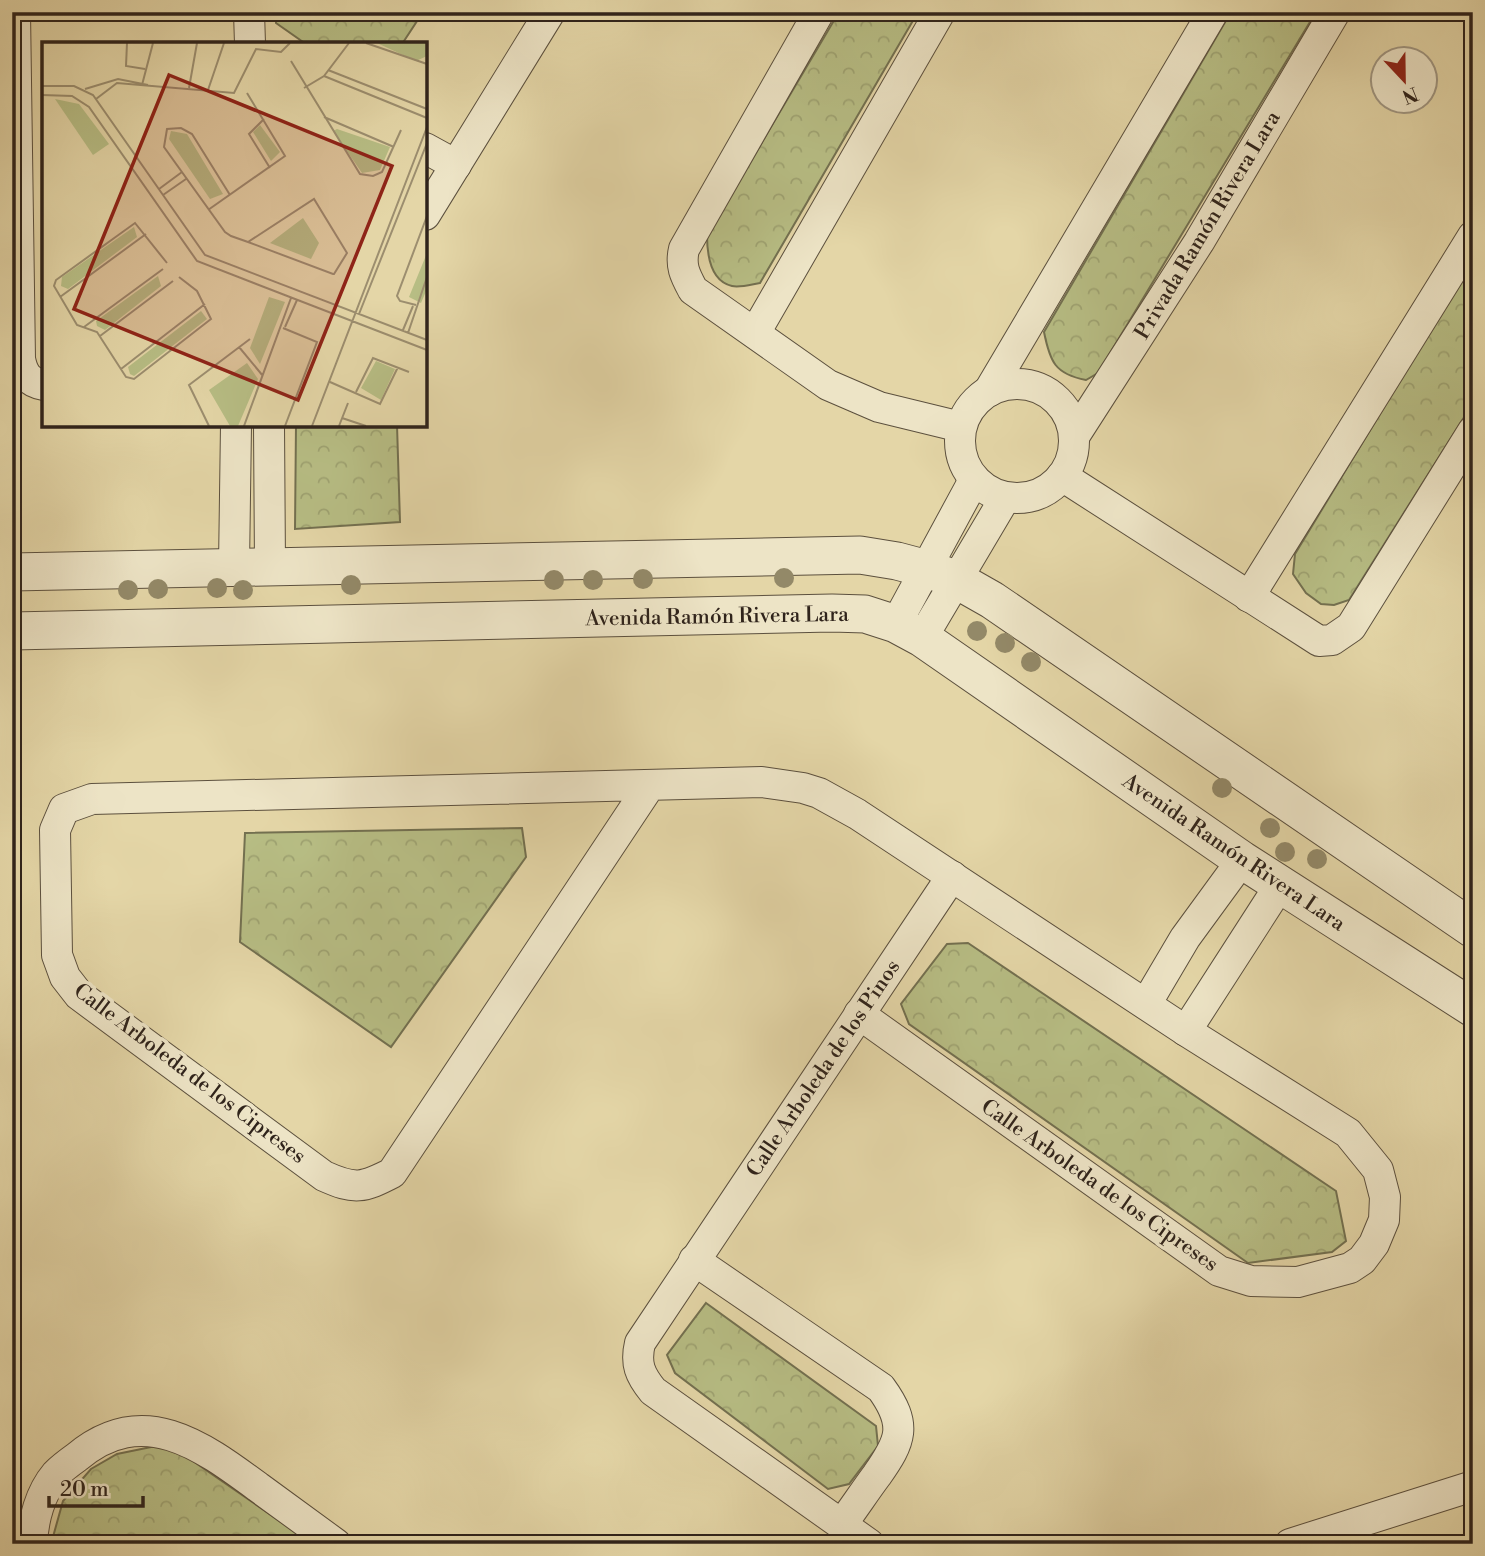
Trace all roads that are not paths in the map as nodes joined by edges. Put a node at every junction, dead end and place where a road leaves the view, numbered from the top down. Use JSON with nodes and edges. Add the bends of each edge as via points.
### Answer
{"nodes":[{"id":1,"x":15,"y":12,"type":"edge"},
{"id":2,"x":249,"y":12,"type":"edge"},
{"id":3,"x":551,"y":12,"type":"edge"},
{"id":4,"x":819,"y":12,"type":"edge"},
{"id":5,"x":940,"y":12,"type":"edge"},
{"id":6,"x":1213,"y":12,"type":"edge"},
{"id":7,"x":1335,"y":12,"type":"edge"},
{"id":8,"x":250,"y":42,"type":"edge"},
{"id":9,"x":427,"y":149,"type":"edge"},
{"id":10,"x":456,"y":165,"type":"junction"},
{"id":11,"x":427,"y":212,"type":"edge"},
{"id":12,"x":1473,"y":236,"type":"edge"},
{"id":13,"x":755,"y":333,"type":"junction"},
{"id":14,"x":42,"y":384,"type":"edge"},
{"id":15,"x":989,"y":391,"type":"junction"},
{"id":16,"x":236,"y":427,"type":"edge"},
{"id":17,"x":269,"y":427,"type":"edge"},
{"id":18,"x":961,"y":427,"type":"junction"},
{"id":19,"x":1473,"y":431,"type":"edge"},
{"id":20,"x":1074,"y":435,"type":"junction"},
{"id":21,"x":1062,"y":476,"type":"junction"},
{"id":22,"x":974,"y":480,"type":"junction"},
{"id":23,"x":1005,"y":498,"type":"junction"},
{"id":24,"x":233,"y":566,"type":"junction"},
{"id":25,"x":270,"y":566,"type":"junction"},
{"id":26,"x":12,"y":572,"type":"edge"},
{"id":27,"x":941,"y":574,"type":"junction"},
{"id":28,"x":1249,"y":597,"type":"junction"},
{"id":29,"x":12,"y":631,"type":"edge"},
{"id":30,"x":909,"y":631,"type":"junction"},
{"id":31,"x":650,"y":785,"type":"junction"},
{"id":32,"x":1242,"y":860,"type":"junction"},
{"id":33,"x":952,"y":876,"type":"junction"},
{"id":34,"x":1280,"y":886,"type":"junction"},
{"id":35,"x":1473,"y":929,"type":"edge"},
{"id":36,"x":1146,"y":1004,"type":"junction"},
{"id":37,"x":1473,"y":1008,"type":"edge"},
{"id":38,"x":859,"y":1014,"type":"junction"},
{"id":39,"x":1186,"y":1031,"type":"junction"},
{"id":40,"x":694,"y":1260,"type":"junction"},
{"id":41,"x":1473,"y":1486,"type":"edge"},
{"id":42,"x":842,"y":1524,"type":"junction"},
{"id":43,"x":1345,"y":1536,"type":"edge"},
{"id":44,"x":32,"y":1544,"type":"edge"},
{"id":45,"x":336,"y":1544,"type":"edge"},
{"id":46,"x":869,"y":1544,"type":"edge"},
{"id":47,"x":1290,"y":1544,"type":"edge"}],
"edges":[{"from":1,"to":14,"type":"street","via":[[20,359],[27,379]]},
{"from":2,"to":8,"type":"street"},
{"from":3,"to":10,"type":"street"},
{"from":4,"to":13,"type":"street","via":[[684,249],[681,262],[693,290]]},
{"from":5,"to":13,"type":"street"},
{"from":6,"to":15,"type":"street"},
{"from":7,"to":20,"type":"street","name":"Privada Ramón Rivera Lara","via":[[1199,242]]},
{"from":9,"to":10,"type":"street"},
{"from":10,"to":11,"type":"street"},
{"from":12,"to":28,"type":"street"},
{"from":13,"to":18,"type":"street","via":[[828,385],[879,407]]},
{"from":15,"to":18,"type":"street","via":[[972,406]]},
{"from":15,"to":20,"type":"street","via":[[1020,384],[1049,394],[1065,411]]},
{"from":16,"to":24,"type":"street"},
{"from":17,"to":25,"type":"street"},
{"from":18,"to":22,"type":"street","via":[[961,455]]},
{"from":19,"to":28,"type":"street","via":[[1352,626],[1341,635],[1319,641]]},
{"from":20,"to":21,"type":"street","via":[[1070,463]]},
{"from":21,"to":23,"type":"street","via":[[1037,495]]},
{"from":21,"to":28,"type":"street"},
{"from":22,"to":23,"type":"street"},
{"from":22,"to":27,"type":"street"},
{"from":23,"to":27,"type":"street"},
{"from":24,"to":25,"type":"street"},
{"from":24,"to":26,"type":"street"},
{"from":25,"to":27,"type":"street","via":[[860,555]]},
{"from":27,"to":30,"type":"street"},
{"from":27,"to":35,"type":"street","via":[[1003,608]]},
{"from":29,"to":30,"type":"street","name":"Avenida Ramón Rivera Lara","via":[[832,613],[865,614]]},
{"from":30,"to":32,"type":"street","name":"Avenida Ramón Rivera Lara"},
{"from":31,"to":31,"type":"street","name":"Calle Arboleda de los Cipreses","via":[[80,801],[64,809],[55,830],[57,955],[65,977],[79,995],[324,1175],[346,1186],[370,1184],[392,1172]]},
{"from":31,"to":33,"type":"street","name":"Calle Arboleda de los Cipreses","via":[[762,782],[803,788],[857,814]]},
{"from":32,"to":34,"type":"street","name":"Avenida Ramón Rivera Lara"},
{"from":32,"to":36,"type":"street","via":[[1185,939]]},
{"from":33,"to":36,"type":"street","name":"Calle Arboleda de los Cipreses"},
{"from":33,"to":38,"type":"street","name":"Calle Arboleda de los Pinos"},
{"from":34,"to":37,"type":"street","name":"Avenida Ramón Rivera Lara"},
{"from":34,"to":39,"type":"street"},
{"from":36,"to":39,"type":"street","name":"Calle Arboleda de los Cipreses"},
{"from":38,"to":39,"type":"street","name":"Calle Arboleda de los Cipreses","via":[[1219,1271],[1251,1281],[1298,1282],[1350,1268],[1362,1260],[1384,1220],[1385,1197],[1378,1170],[1348,1133]]},
{"from":38,"to":40,"type":"street","name":"Calle Arboleda de los Pinos"},
{"from":40,"to":42,"type":"street","name":"Calle Arboleda de los Pinos","via":[[640,1343],[637,1365],[643,1379],[653,1391]]},
{"from":40,"to":42,"type":"street","via":[[881,1388],[892,1403],[897,1416],[895,1449]]},
{"from":41,"to":43,"type":"street"},
{"from":42,"to":46,"type":"street","name":"Calle Arboleda de los Pinos"},
{"from":43,"to":47,"type":"street"},
{"from":44,"to":45,"type":"street","via":[[42,1497],[56,1474],[84,1451],[117,1435],[140,1431],[194,1443]]}]}
